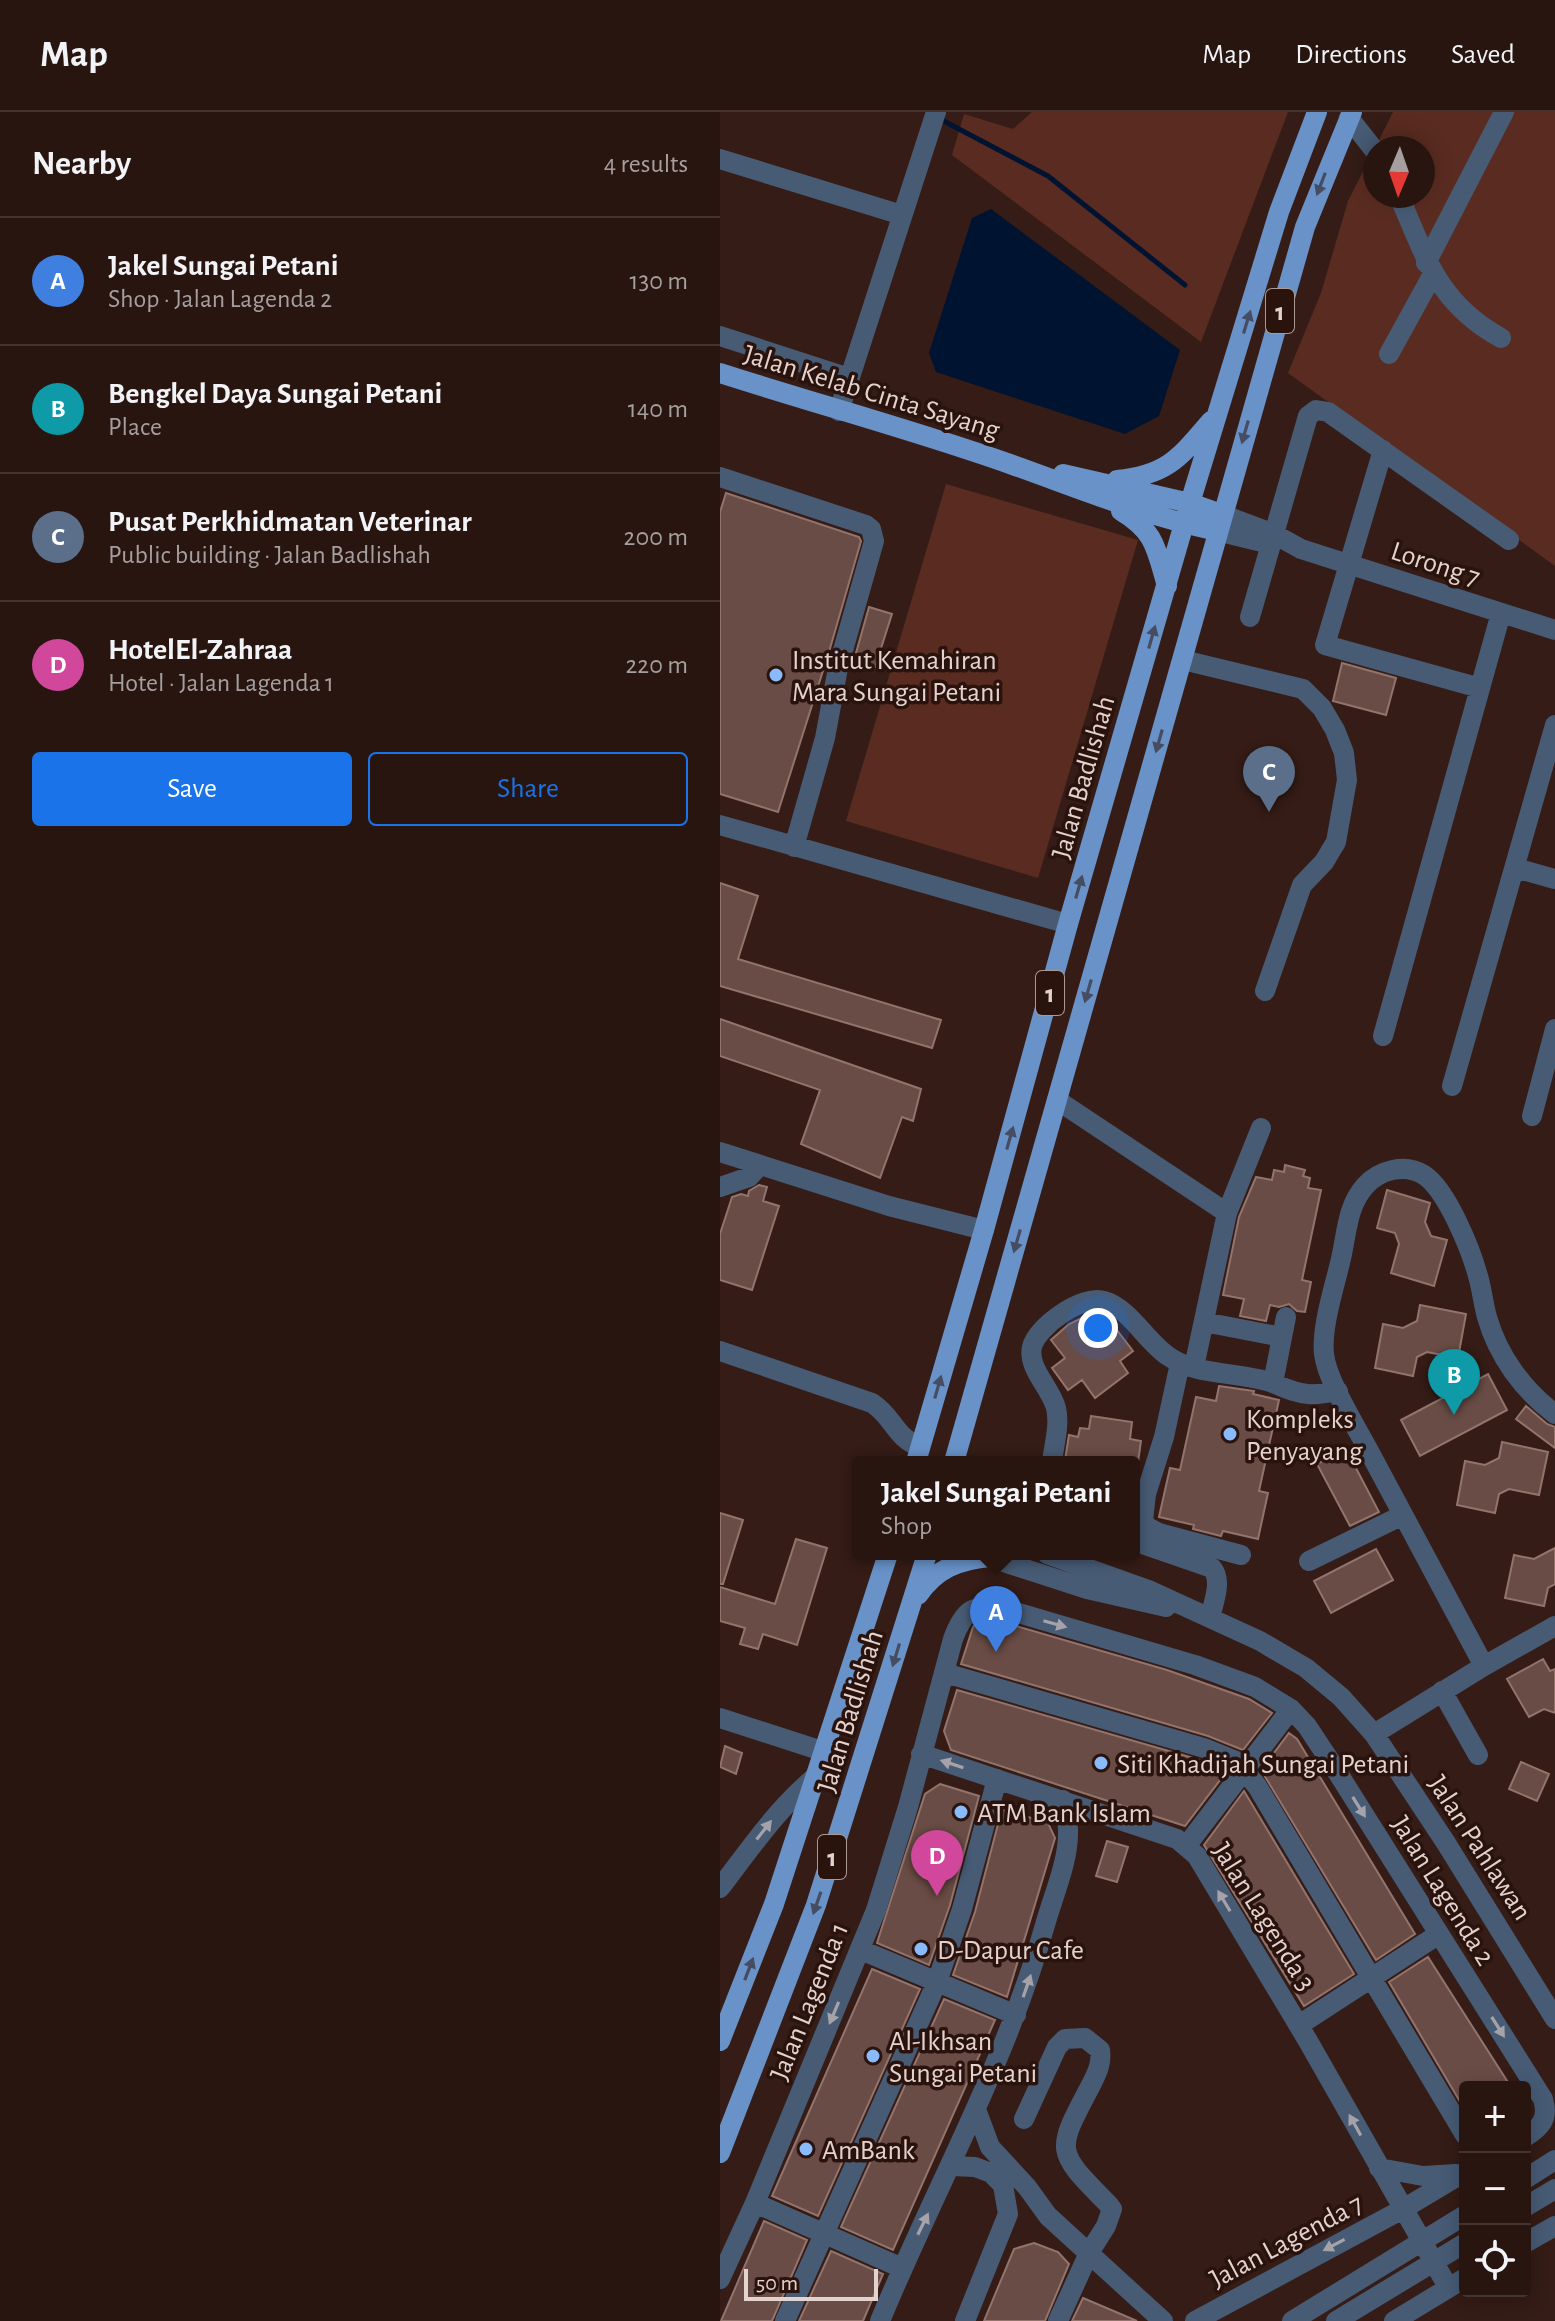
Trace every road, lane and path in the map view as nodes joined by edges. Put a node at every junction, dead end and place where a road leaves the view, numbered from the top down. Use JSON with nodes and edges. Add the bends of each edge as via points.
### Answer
{"nodes":[{"id":1,"x":936,"y":112,"type":"edge"},
{"id":2,"x":1317,"y":112,"type":"edge"},
{"id":3,"x":1504,"y":112,"type":"edge"},
{"id":4,"x":1351,"y":115,"type":"edge"},
{"id":5,"x":1365,"y":136,"type":"edge"},
{"id":6,"x":720,"y":159,"type":"edge"},
{"id":7,"x":1404,"y":208,"type":"edge"},
{"id":8,"x":902,"y":215,"type":"junction"},
{"id":9,"x":1430,"y":269,"type":"junction"},
{"id":10,"x":720,"y":336,"type":"edge"},
{"id":11,"x":1501,"y":338,"type":"dead end"},
{"id":12,"x":1389,"y":354,"type":"dead end"},
{"id":13,"x":720,"y":373,"type":"edge"},
{"id":14,"x":849,"y":378,"type":"junction"},
{"id":15,"x":839,"y":411,"type":"junction"},
{"id":16,"x":1219,"y":412,"type":"junction"},
{"id":17,"x":1383,"y":450,"type":"junction"},
{"id":18,"x":720,"y":477,"type":"edge"},
{"id":19,"x":1103,"y":490,"type":"junction"},
{"id":20,"x":1190,"y":503,"type":"junction"},
{"id":21,"x":1219,"y":523,"type":"junction"},
{"id":22,"x":1185,"y":524,"type":"junction"},
{"id":23,"x":1272,"y":539,"type":"junction"},
{"id":24,"x":1509,"y":540,"type":"dead end"},
{"id":25,"x":1350,"y":565,"type":"junction"},
{"id":26,"x":1167,"y":586,"type":"junction"},
{"id":27,"x":1501,"y":613,"type":"junction"},
{"id":28,"x":1250,"y":617,"type":"dead end"},
{"id":29,"x":1555,"y":630,"type":"edge"},
{"id":30,"x":1183,"y":660,"type":"junction"},
{"id":31,"x":1480,"y":688,"type":"junction"},
{"id":32,"x":1555,"y":725,"type":"edge"},
{"id":33,"x":720,"y":825,"type":"edge"},
{"id":34,"x":794,"y":847,"type":"junction"},
{"id":35,"x":1515,"y":868,"type":"junction"},
{"id":36,"x":1555,"y":879,"type":"edge"},
{"id":37,"x":1068,"y":924,"type":"junction"},
{"id":38,"x":1265,"y":991,"type":"dead end"},
{"id":39,"x":1555,"y":1029,"type":"edge"},
{"id":40,"x":1383,"y":1036,"type":"dead end"},
{"id":41,"x":1452,"y":1086,"type":"dead end"},
{"id":42,"x":1057,"y":1100,"type":"junction"},
{"id":43,"x":1532,"y":1116,"type":"dead end"},
{"id":44,"x":1261,"y":1128,"type":"dead end"},
{"id":45,"x":720,"y":1152,"type":"edge"},
{"id":46,"x":759,"y":1166,"type":"junction"},
{"id":47,"x":720,"y":1187,"type":"edge"},
{"id":48,"x":1227,"y":1213,"type":"junction"},
{"id":49,"x":984,"y":1230,"type":"junction"},
{"id":50,"x":1204,"y":1322,"type":"junction"},
{"id":51,"x":720,"y":1351,"type":"edge"},
{"id":52,"x":1187,"y":1365,"type":"junction"},
{"id":53,"x":1273,"y":1383,"type":"junction"},
{"id":54,"x":1338,"y":1391,"type":"junction"},
{"id":55,"x":1555,"y":1414,"type":"edge"},
{"id":56,"x":918,"y":1454,"type":"edge"},
{"id":57,"x":957,"y":1456,"type":"edge"},
{"id":58,"x":1053,"y":1456,"type":"edge"},
{"id":59,"x":1403,"y":1515,"type":"junction"},
{"id":60,"x":1140,"y":1543,"type":"edge"},
{"id":61,"x":1241,"y":1555,"type":"dead end"},
{"id":62,"x":886,"y":1560,"type":"edge"},
{"id":63,"x":925,"y":1560,"type":"edge"},
{"id":64,"x":966,"y":1560,"type":"edge"},
{"id":65,"x":996,"y":1560,"type":"edge"},
{"id":66,"x":1064,"y":1560,"type":"edge"},
{"id":67,"x":1309,"y":1561,"type":"dead end"},
{"id":68,"x":912,"y":1602,"type":"junction"},
{"id":69,"x":979,"y":1607,"type":"joint"},
{"id":70,"x":1189,"y":1611,"type":"junction"},
{"id":71,"x":1210,"y":1618,"type":"junction"},
{"id":72,"x":1555,"y":1626,"type":"edge"},
{"id":73,"x":1484,"y":1666,"type":"junction"},
{"id":74,"x":945,"y":1673,"type":"junction"},
{"id":75,"x":1442,"y":1691,"type":"junction"},
{"id":76,"x":1291,"y":1709,"type":"junction"},
{"id":77,"x":720,"y":1718,"type":"edge"},
{"id":78,"x":1374,"y":1734,"type":"junction"},
{"id":79,"x":822,"y":1751,"type":"junction"},
{"id":80,"x":921,"y":1754,"type":"junction"},
{"id":81,"x":1478,"y":1755,"type":"dead end"},
{"id":82,"x":1245,"y":1770,"type":"junction"},
{"id":83,"x":814,"y":1778,"type":"junction"},
{"id":84,"x":997,"y":1779,"type":"junction"},
{"id":85,"x":1063,"y":1800,"type":"junction"},
{"id":86,"x":1187,"y":1845,"type":"junction"},
{"id":87,"x":721,"y":1885,"type":"edge"},
{"id":88,"x":1439,"y":1934,"type":"junction"},
{"id":89,"x":861,"y":1950,"type":"junction"},
{"id":90,"x":1371,"y":1977,"type":"junction"},
{"id":91,"x":937,"y":1982,"type":"junction"},
{"id":92,"x":1016,"y":2015,"type":"junction"},
{"id":93,"x":1555,"y":2019,"type":"edge"},
{"id":94,"x":1299,"y":2025,"type":"junction"},
{"id":95,"x":720,"y":2041,"type":"edge"},
{"id":96,"x":977,"y":2112,"type":"junction"},
{"id":97,"x":1024,"y":2119,"type":"dead end"},
{"id":98,"x":1459,"y":2125,"type":"edge"},
{"id":99,"x":1531,"y":2133,"type":"edge"},
{"id":100,"x":720,"y":2153,"type":"edge"},
{"id":101,"x":1555,"y":2160,"type":"edge"},
{"id":102,"x":951,"y":2166,"type":"junction"},
{"id":103,"x":1379,"y":2168,"type":"junction"},
{"id":104,"x":1459,"y":2173,"type":"edge"},
{"id":105,"x":1531,"y":2175,"type":"edge"},
{"id":106,"x":1459,"y":2176,"type":"edge"},
{"id":107,"x":1555,"y":2189,"type":"edge"},
{"id":108,"x":755,"y":2203,"type":"junction"},
{"id":109,"x":1531,"y":2203,"type":"edge"},
{"id":110,"x":1403,"y":2209,"type":"junction"},
{"id":111,"x":1008,"y":2214,"type":"junction"},
{"id":112,"x":1048,"y":2216,"type":"junction"},
{"id":113,"x":1459,"y":2219,"type":"edge"},
{"id":114,"x":1555,"y":2226,"type":"edge"},
{"id":115,"x":824,"y":2234,"type":"junction"},
{"id":116,"x":1531,"y":2240,"type":"edge"},
{"id":117,"x":1422,"y":2242,"type":"junction"},
{"id":118,"x":1459,"y":2247,"type":"edge"},
{"id":119,"x":1089,"y":2253,"type":"junction"},
{"id":120,"x":1434,"y":2262,"type":"junction"},
{"id":121,"x":902,"y":2268,"type":"junction"},
{"id":122,"x":720,"y":2279,"type":"edge"},
{"id":123,"x":1457,"y":2282,"type":"edge"},
{"id":124,"x":785,"y":2321,"type":"edge"},
{"id":125,"x":880,"y":2321,"type":"edge"},
{"id":126,"x":965,"y":2321,"type":"edge"},
{"id":127,"x":1058,"y":2321,"type":"edge"},
{"id":128,"x":1163,"y":2321,"type":"edge"},
{"id":129,"x":1195,"y":2321,"type":"edge"},
{"id":130,"x":1292,"y":2321,"type":"edge"},
{"id":131,"x":1336,"y":2321,"type":"edge"},
{"id":132,"x":1394,"y":2321,"type":"edge"}],
"edges":[{"from":1,"to":8,"type":"street"},
{"from":16,"to":2,"type":"main road","name":"Jalan Badlishah","number":"1","one_way":true,"via":[[1279,212]]},
{"from":3,"to":9,"type":"street"},
{"from":4,"to":5,"type":"street"},
{"from":4,"to":21,"type":"main road","number":"1","one_way":true,"via":[[1305,227]]},
{"from":6,"to":8,"type":"street"},
{"from":7,"to":9,"type":"street"},
{"from":8,"to":14,"type":"street"},
{"from":9,"to":11,"type":"street","via":[[1469,317]]},
{"from":9,"to":12,"type":"street"},
{"from":10,"to":14,"type":"street"},
{"from":13,"to":15,"type":"main road","name":"Jalan Kelab Cinta Sayang"},
{"from":14,"to":15,"type":"street"},
{"from":15,"to":19,"type":"main road","name":"Jalan Kelab Cinta Sayang"},
{"from":16,"to":19,"type":"main road","via":[[1171,463]]},
{"from":16,"to":20,"type":"main road","name":"Jalan Badlishah","number":"1"},
{"from":17,"to":23,"type":"street","via":[[1328,412],[1316,410],[1308,416]]},
{"from":17,"to":24,"type":"street"},
{"from":17,"to":25,"type":"street"},
{"from":18,"to":34,"type":"street","via":[[866,525],[873,533]]},
{"from":19,"to":20,"type":"main road","name":"Jalan Kelab Cinta Sayang"},
{"from":19,"to":22,"type":"main road","name":"Jalan Kelab Cinta Sayang"},
{"from":19,"to":26,"type":"main road","via":[[1146,529]]},
{"from":20,"to":21,"type":"main road","name":"Jalan Kelab Cinta Sayang"},
{"from":20,"to":22,"type":"main road","name":"Jalan Badlishah","number":"1"},
{"from":21,"to":22,"type":"main road","name":"Jalan Kelab Cinta Sayang"},
{"from":21,"to":23,"type":"street","name":"Lorong 7"},
{"from":21,"to":30,"type":"main road","number":"1"},
{"from":22,"to":26,"type":"main road","name":"Jalan Badlishah","number":"1"},
{"from":23,"to":25,"type":"street","name":"Lorong 7"},
{"from":23,"to":28,"type":"street"},
{"from":25,"to":27,"type":"street","name":"Lorong 7"},
{"from":25,"to":31,"type":"street","via":[[1325,645]]},
{"from":37,"to":26,"type":"main road","name":"Jalan Badlishah","number":"1","one_way":true},
{"from":27,"to":29,"type":"street","name":"Lorong 7"},
{"from":27,"to":31,"type":"street"},
{"from":30,"to":38,"type":"street","via":[[1303,689],[1322,708],[1344,753],[1347,780],[1336,842],[1302,885]]},
{"from":30,"to":42,"type":"main road","number":"1","one_way":true},
{"from":31,"to":40,"type":"street"},
{"from":32,"to":35,"type":"street"},
{"from":33,"to":34,"type":"street"},
{"from":34,"to":37,"type":"street"},
{"from":35,"to":36,"type":"street"},
{"from":35,"to":41,"type":"street"},
{"from":49,"to":37,"type":"main road","name":"Jalan Badlishah","number":"1","one_way":true},
{"from":39,"to":43,"type":"street"},
{"from":42,"to":48,"type":"street"},
{"from":42,"to":57,"type":"main road","number":"1","one_way":true},
{"from":44,"to":48,"type":"street"},
{"from":45,"to":46,"type":"street"},
{"from":46,"to":47,"type":"street","via":[[749,1177]]},
{"from":46,"to":49,"type":"street"},
{"from":48,"to":50,"type":"street"},
{"from":56,"to":49,"type":"main road","name":"Jalan Badlishah","number":"1","one_way":true},
{"from":50,"to":52,"type":"street"},
{"from":50,"to":53,"type":"street","via":[[1284,1327]]},
{"from":51,"to":56,"type":"street","via":[[872,1403]]},
{"from":52,"to":53,"type":"street"},
{"from":52,"to":58,"type":"street","via":[[1160,1350],[1117,1307],[1095,1299],[1079,1303],[1033,1343],[1031,1357],[1057,1413]]},
{"from":52,"to":61,"type":"street","via":[[1143,1520],[1159,1533]]},
{"from":53,"to":54,"type":"street","via":[[1311,1394]]},
{"from":54,"to":55,"type":"street","via":[[1325,1360],[1324,1336],[1350,1210],[1379,1173],[1405,1169],[1428,1178],[1440,1192],[1473,1261],[1502,1352],[1524,1387]]},
{"from":54,"to":59,"type":"street"},
{"from":59,"to":67,"type":"street"},
{"from":59,"to":73,"type":"street"},
{"from":60,"to":71,"type":"street","via":[[1212,1568],[1217,1581]]},
{"from":62,"to":79,"type":"main road","name":"Jalan Badlishah","number":"1"},
{"from":63,"to":68,"type":"main road","name":"Jalan Badlishah","number":"1"},
{"from":64,"to":68,"type":"main road","via":[[938,1572]]},
{"from":65,"to":70,"type":"street","name":"Jalan Pahlawan","via":[[1087,1589]]},
{"from":66,"to":70,"type":"street","name":"Jalan Pahlawan","via":[[1151,1591]]},
{"from":68,"to":100,"type":"main road","name":"Jalan Badlishah","number":"1","one_way":true,"via":[[816,1905]]},
{"from":69,"to":74,"type":"street","name":"Jalan Lagenda 1","via":[[960,1621]]},
{"from":69,"to":76,"type":"street","name":"Jalan Lagenda 2","one_way":true,"via":[[1005,1609],[1195,1665],[1255,1687]]},
{"from":70,"to":71,"type":"street","name":"Jalan Pahlawan"},
{"from":71,"to":78,"type":"street","name":"Jalan Pahlawan","via":[[1306,1668]]},
{"from":72,"to":73,"type":"street"},
{"from":73,"to":75,"type":"street"},
{"from":74,"to":80,"type":"street","name":"Jalan Lagenda 1"},
{"from":74,"to":82,"type":"street","via":[[1204,1748]]},
{"from":75,"to":78,"type":"street"},
{"from":75,"to":81,"type":"street"},
{"from":76,"to":82,"type":"street"},
{"from":76,"to":88,"type":"street","name":"Jalan Lagenda 2","one_way":true,"via":[[1307,1726]]},
{"from":77,"to":79,"type":"street"},
{"from":78,"to":93,"type":"street","name":"Jalan Pahlawan"},
{"from":79,"to":83,"type":"main road","name":"Jalan Badlishah","number":"1"},
{"from":84,"to":80,"type":"street","name":"Jalan Lagenda 3","one_way":true},
{"from":80,"to":89,"type":"street","name":"Jalan Lagenda 1"},
{"from":82,"to":86,"type":"street"},
{"from":82,"to":90,"type":"street"},
{"from":87,"to":83,"type":"street","one_way":true,"via":[[766,1826]]},
{"from":95,"to":83,"type":"main road","name":"Jalan Badlishah","number":"1","one_way":true,"via":[[774,1904]]},
{"from":84,"to":85,"type":"street","name":"Jalan Lagenda 3"},
{"from":84,"to":91,"type":"street"},
{"from":85,"to":86,"type":"street","name":"Jalan Lagenda 3"},
{"from":92,"to":85,"type":"street","one_way":true,"via":[[1065,1856]]},
{"from":94,"to":86,"type":"street","name":"Jalan Lagenda 3","one_way":true},
{"from":88,"to":90,"type":"street"},
{"from":88,"to":99,"type":"street","name":"Jalan Lagenda 2","one_way":true,"via":[[1543,2099],[1545,2119]]},
{"from":89,"to":91,"type":"street"},
{"from":89,"to":108,"type":"street","name":"Jalan Lagenda 1","one_way":true},
{"from":90,"to":94,"type":"street"},
{"from":90,"to":98,"type":"street"},
{"from":91,"to":92,"type":"street"},
{"from":91,"to":115,"type":"street"},
{"from":92,"to":96,"type":"street"},
{"from":103,"to":94,"type":"street","name":"Jalan Lagenda 3","one_way":true},
{"from":96,"to":102,"type":"street"},
{"from":96,"to":112,"type":"street","via":[[990,2147]]},
{"from":97,"to":119,"type":"street","via":[[1065,2039],[1085,2038],[1100,2050],[1097,2073],[1064,2141],[1074,2170],[1112,2209]]},
{"from":101,"to":105,"type":"street"},
{"from":102,"to":111,"type":"street","via":[[991,2173],[1003,2185]]},
{"from":121,"to":102,"type":"street","one_way":true},
{"from":103,"to":104,"type":"street","via":[[1423,2176]]},
{"from":103,"to":110,"type":"street","name":"Jalan Lagenda 3"},
{"from":106,"to":110,"type":"street"},
{"from":107,"to":109,"type":"street"},
{"from":108,"to":115,"type":"street"},
{"from":108,"to":122,"type":"street","name":"Jalan Lagenda 1"},
{"from":110,"to":117,"type":"street","name":"Jalan Lagenda 3"},
{"from":110,"to":129,"type":"street","name":"Jalan Lagenda 7","one_way":true},
{"from":111,"to":112,"type":"street"},
{"from":111,"to":126,"type":"street"},
{"from":112,"to":119,"type":"street"},
{"from":113,"to":117,"type":"street"},
{"from":114,"to":116,"type":"street"},
{"from":115,"to":121,"type":"street"},
{"from":115,"to":124,"type":"street"},
{"from":117,"to":120,"type":"street","name":"Jalan Lagenda 3"},
{"from":117,"to":130,"type":"street"},
{"from":118,"to":120,"type":"street"},
{"from":119,"to":127,"type":"street"},
{"from":119,"to":128,"type":"street"},
{"from":120,"to":123,"type":"street","name":"Jalan Lagenda 3"},
{"from":120,"to":131,"type":"street"},
{"from":121,"to":125,"type":"street"},
{"from":123,"to":132,"type":"street"}]}
